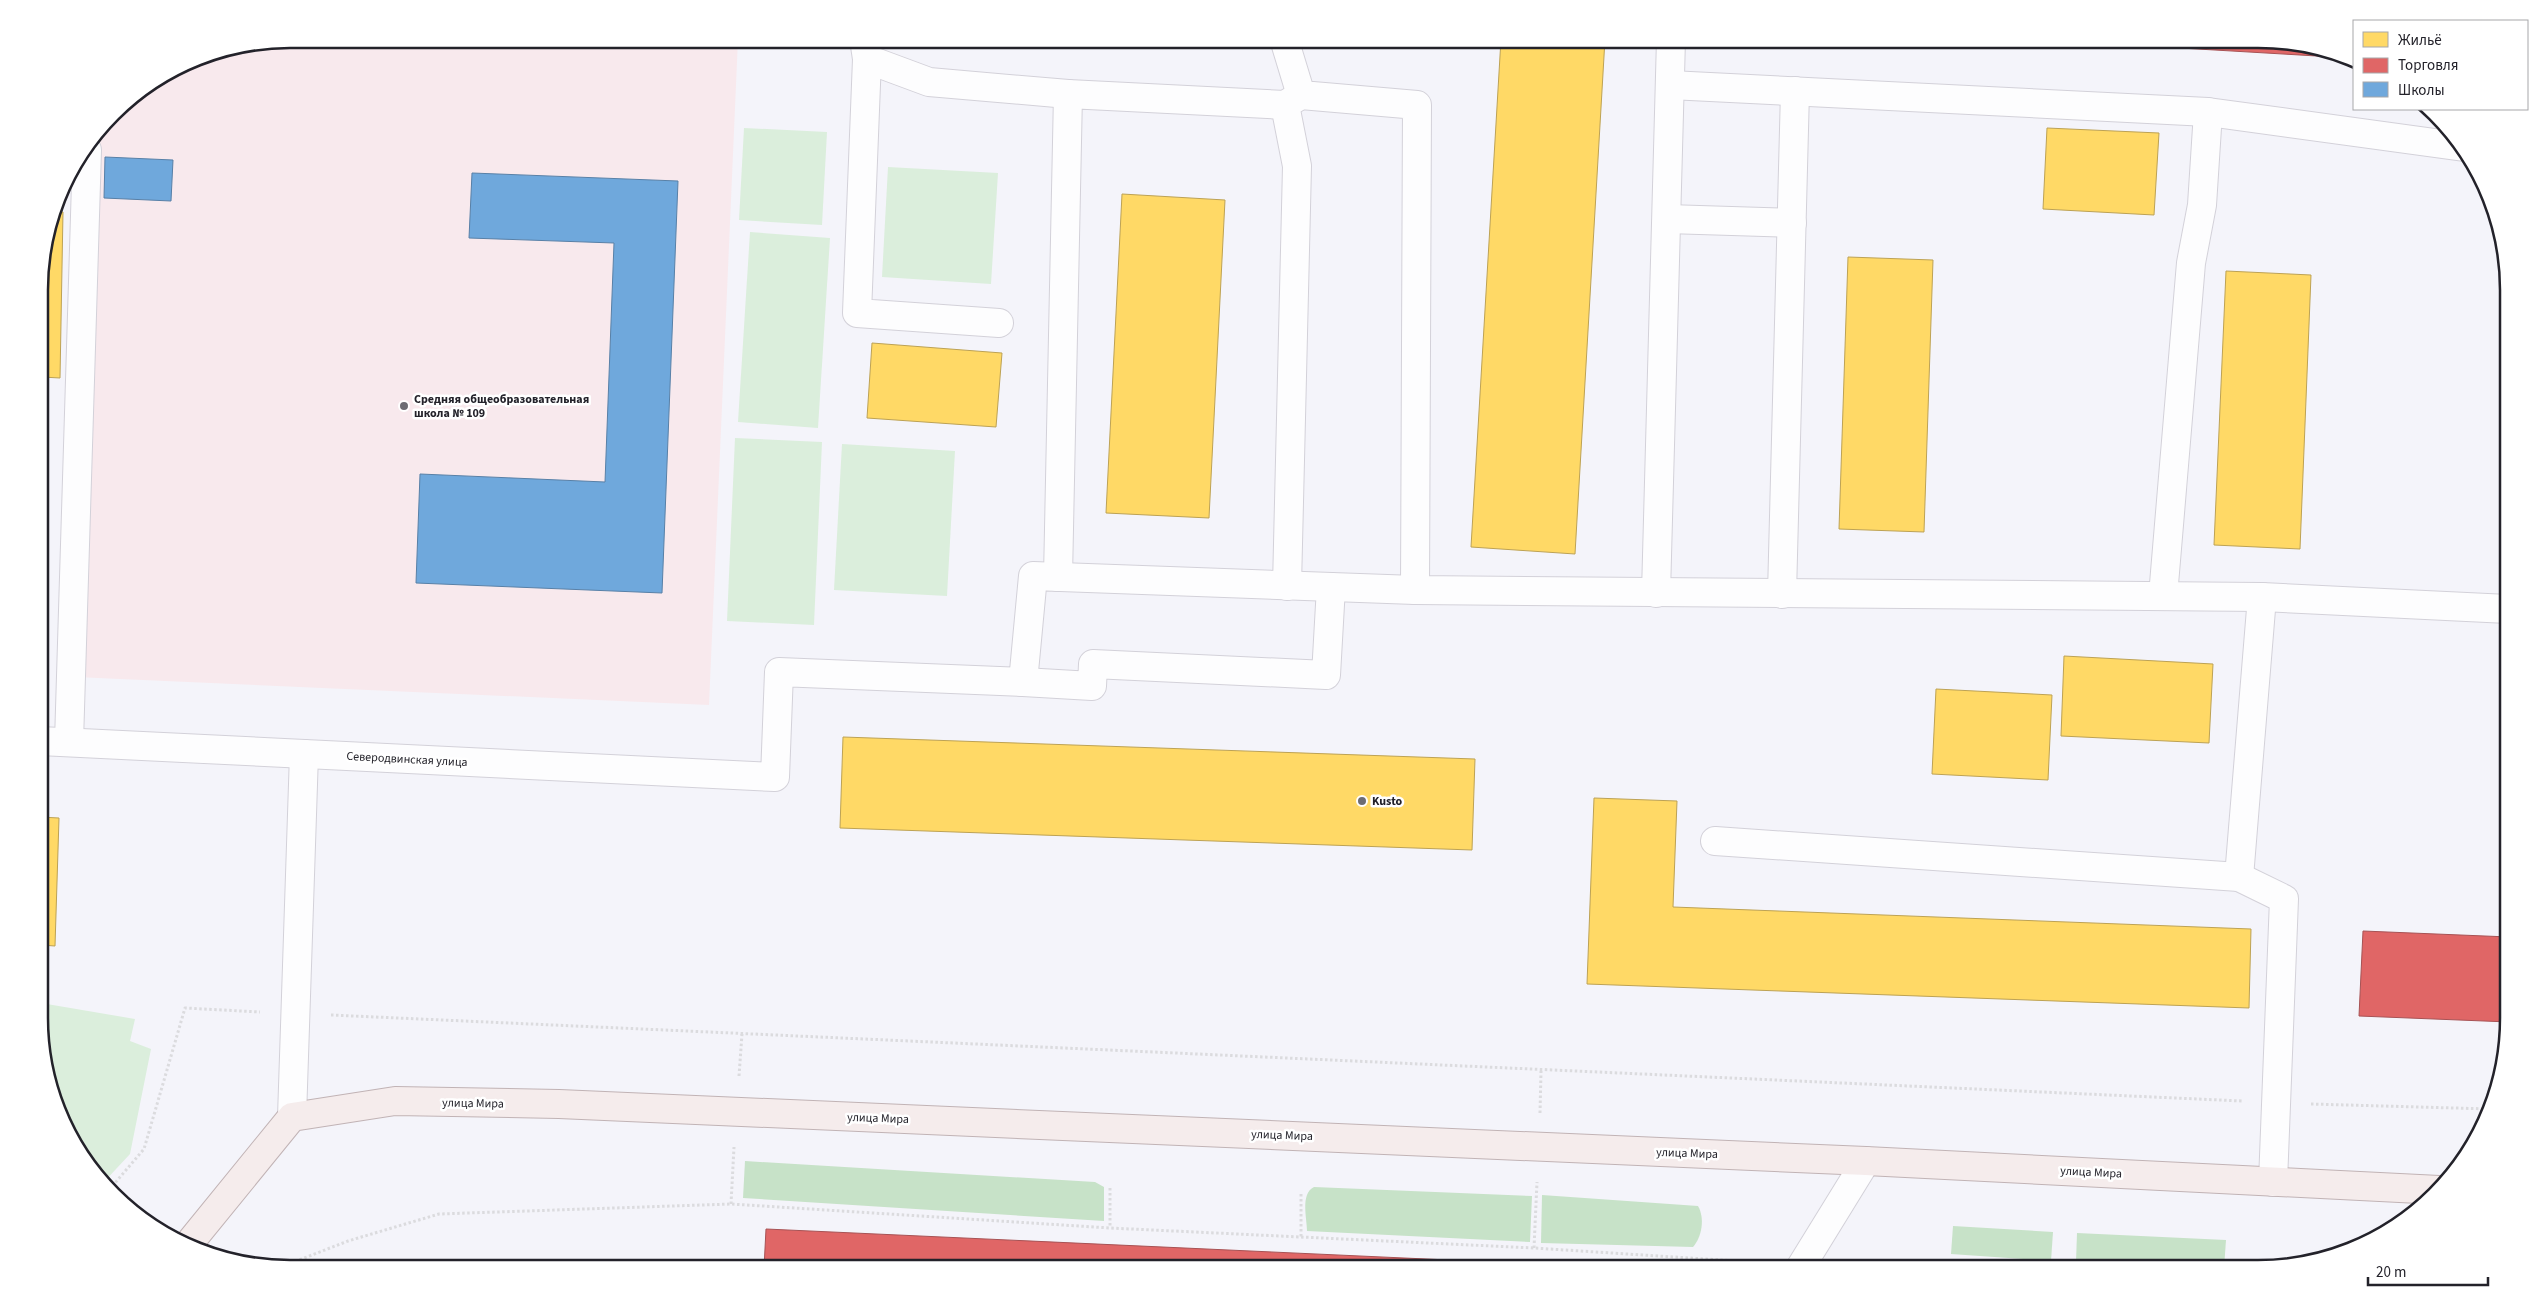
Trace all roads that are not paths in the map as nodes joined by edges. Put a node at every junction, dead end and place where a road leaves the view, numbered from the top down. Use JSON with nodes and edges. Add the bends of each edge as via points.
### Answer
{"nodes":[{"id":1,"x":1285,"y":47,"type":"edge"},
{"id":2,"x":1671,"y":47,"type":"edge"},
{"id":3,"x":866,"y":49,"type":"edge"},
{"id":4,"x":1670,"y":85,"type":"junction"},
{"id":5,"x":1795,"y":90,"type":"junction"},
{"id":6,"x":1068,"y":94,"type":"junction"},
{"id":7,"x":1293,"y":100,"type":"junction"},
{"id":8,"x":2208,"y":112,"type":"junction"},
{"id":9,"x":2453,"y":145,"type":"edge"},
{"id":10,"x":86,"y":159,"type":"edge"},
{"id":11,"x":1666,"y":219,"type":"junction"},
{"id":12,"x":1792,"y":223,"type":"junction"},
{"id":13,"x":999,"y":323,"type":"dead end"},
{"id":14,"x":1058,"y":577,"type":"junction"},
{"id":15,"x":1287,"y":586,"type":"junction"},
{"id":16,"x":1331,"y":587,"type":"junction"},
{"id":17,"x":1415,"y":590,"type":"junction"},
{"id":18,"x":1656,"y":593,"type":"junction"},
{"id":19,"x":1782,"y":594,"type":"junction"},
{"id":20,"x":2163,"y":596,"type":"junction"},
{"id":21,"x":2262,"y":597,"type":"junction"},
{"id":22,"x":2500,"y":609,"type":"edge"},
{"id":23,"x":1024,"y":682,"type":"junction"},
{"id":24,"x":48,"y":741,"type":"edge"},
{"id":25,"x":69,"y":742,"type":"junction"},
{"id":26,"x":304,"y":754,"type":"junction"},
{"id":27,"x":1716,"y":841,"type":"dead end"},
{"id":28,"x":2239,"y":877,"type":"junction"},
{"id":29,"x":292,"y":1117,"type":"junction"},
{"id":30,"x":1866,"y":1161,"type":"junction"},
{"id":31,"x":2273,"y":1182,"type":"junction"},
{"id":32,"x":2429,"y":1190,"type":"edge"},
{"id":33,"x":193,"y":1239,"type":"edge"},
{"id":34,"x":1805,"y":1260,"type":"edge"}],
"edges":[{"from":1,"to":7,"type":"street"},
{"from":2,"to":4,"type":"street"},
{"from":3,"to":6,"type":"street","via":[[929,82]]},
{"from":3,"to":13,"type":"street","via":[[857,313]]},
{"from":4,"to":5,"type":"street"},
{"from":4,"to":11,"type":"street"},
{"from":5,"to":8,"type":"street"},
{"from":5,"to":12,"type":"street"},
{"from":6,"to":7,"type":"street"},
{"from":6,"to":14,"type":"street"},
{"from":7,"to":15,"type":"street","via":[[1297,166]]},
{"from":7,"to":17,"type":"street","via":[[1417,105]]},
{"from":8,"to":9,"type":"street"},
{"from":8,"to":20,"type":"street","via":[[2202,205],[2191,263]]},
{"from":10,"to":25,"type":"street"},
{"from":11,"to":12,"type":"street"},
{"from":11,"to":18,"type":"street"},
{"from":12,"to":19,"type":"street"},
{"from":14,"to":15,"type":"street"},
{"from":14,"to":23,"type":"street","via":[[1033,576]]},
{"from":15,"to":16,"type":"street"},
{"from":16,"to":17,"type":"street"},
{"from":16,"to":23,"type":"street","via":[[1326,676],[1093,664],[1092,686]]},
{"from":17,"to":18,"type":"street"},
{"from":18,"to":19,"type":"street"},
{"from":19,"to":20,"type":"street"},
{"from":20,"to":21,"type":"street"},
{"from":21,"to":22,"type":"street"},
{"from":21,"to":28,"type":"street"},
{"from":23,"to":26,"type":"street","name":"Северодвинская улица","via":[[779,672],[775,777]]},
{"from":24,"to":25,"type":"street","name":"Северодвинская улица"},
{"from":25,"to":26,"type":"street","name":"Северодвинская улица"},
{"from":26,"to":29,"type":"street"},
{"from":27,"to":28,"type":"street"},
{"from":28,"to":31,"type":"street","via":[[2284,899]]},
{"from":29,"to":30,"type":"main road","name":"улица Мира","via":[[396,1101],[559,1104]]},
{"from":29,"to":33,"type":"main road"},
{"from":30,"to":31,"type":"main road","name":"улица Мира"},
{"from":30,"to":34,"type":"street"},
{"from":31,"to":32,"type":"main road","name":"улица Мира"}]}
